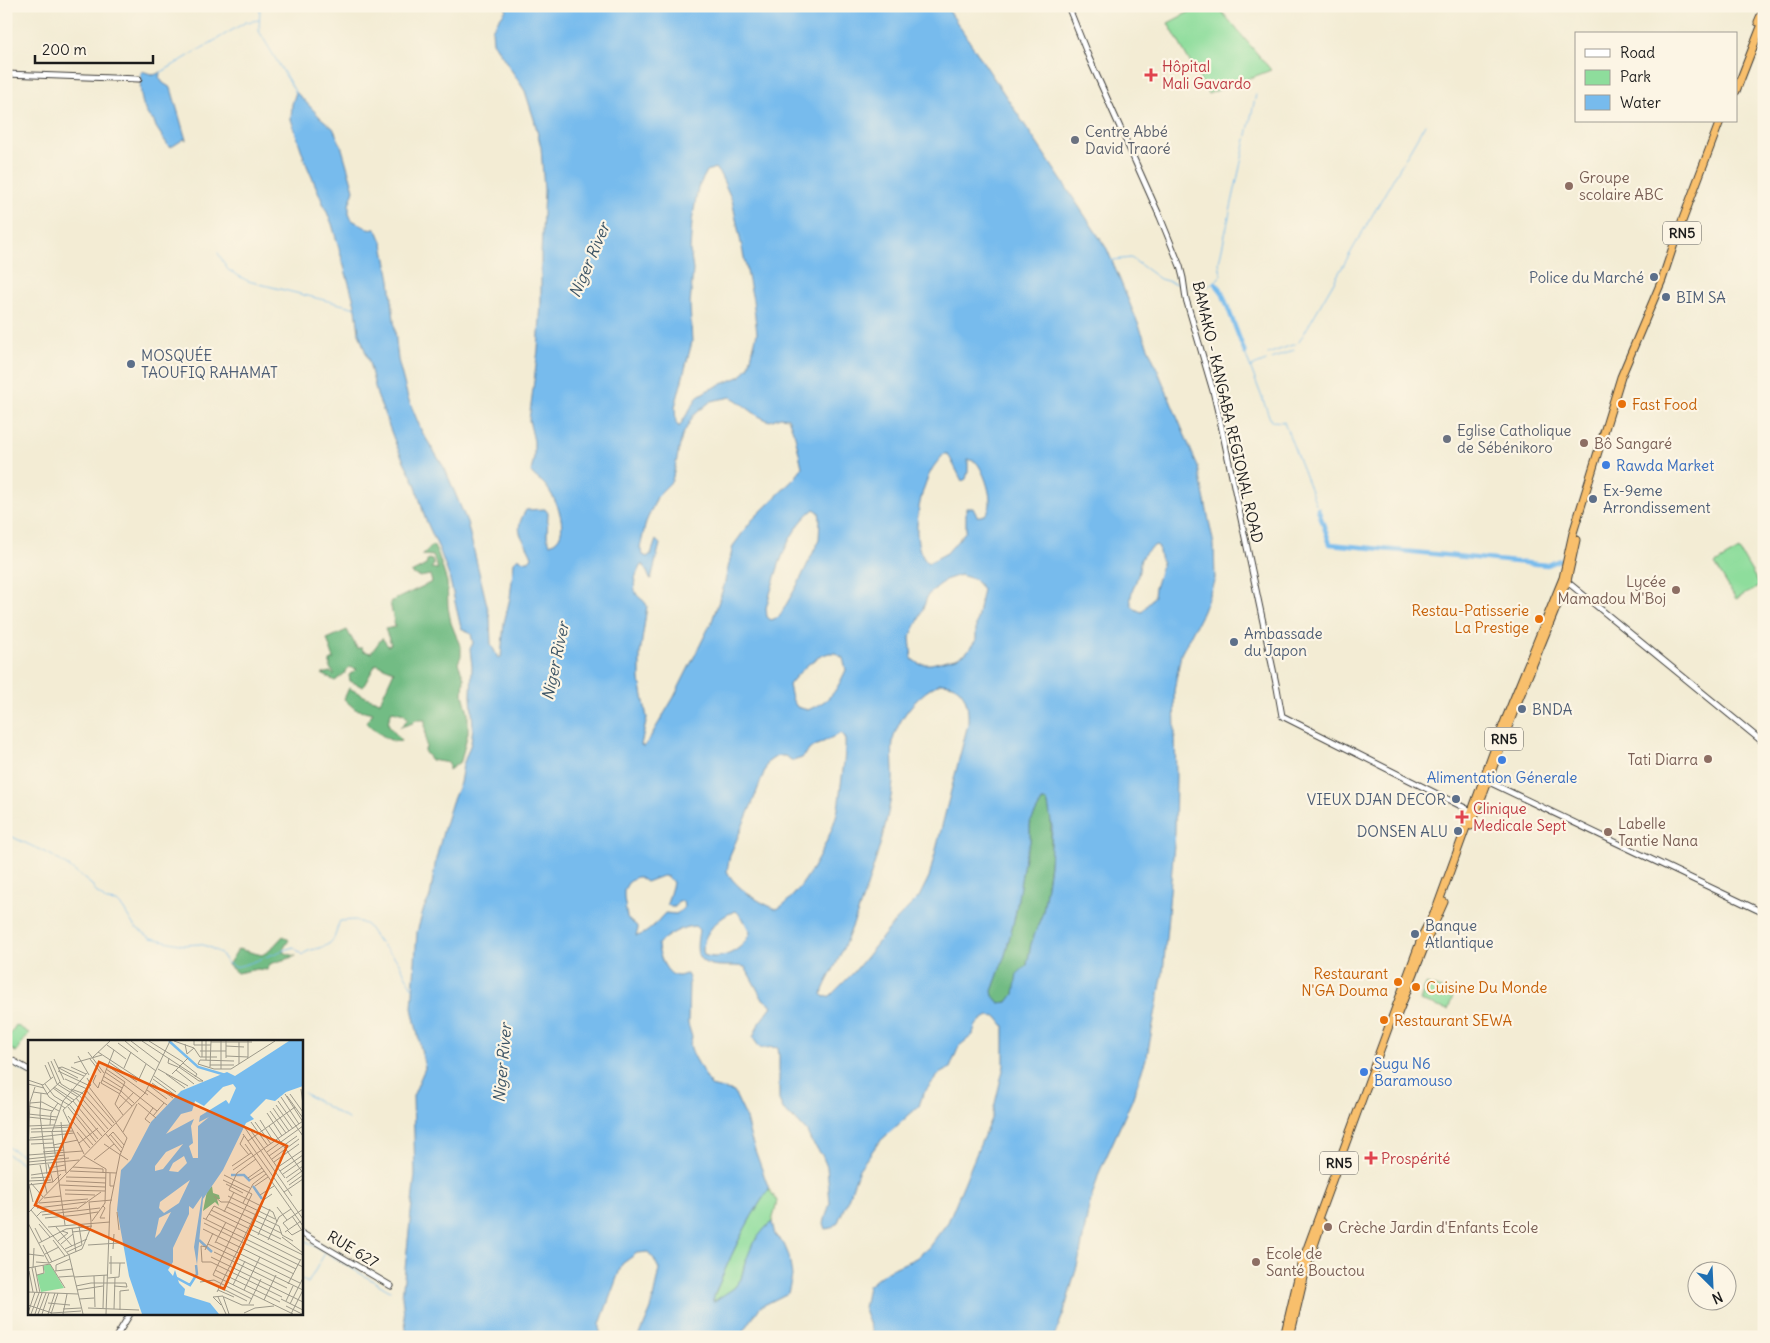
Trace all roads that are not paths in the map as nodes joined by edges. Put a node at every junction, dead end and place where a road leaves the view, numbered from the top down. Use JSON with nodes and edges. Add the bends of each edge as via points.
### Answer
{"nodes":[{"id":1,"x":1068,"y":6,"type":"edge"},
{"id":2,"x":1764,"y":8,"type":"edge"},
{"id":3,"x":1764,"y":19,"type":"edge"},
{"id":4,"x":6,"y":74,"type":"edge"},
{"id":5,"x":1738,"y":75,"type":"edge"},
{"id":6,"x":139,"y":79,"type":"dead end"},
{"id":7,"x":1738,"y":86,"type":"edge"},
{"id":8,"x":1720,"y":122,"type":"edge"},
{"id":9,"x":1725,"y":122,"type":"edge"},
{"id":10,"x":1565,"y":580,"type":"junction"},
{"id":11,"x":1764,"y":744,"type":"edge"},
{"id":12,"x":1485,"y":780,"type":"junction"},
{"id":13,"x":1474,"y":812,"type":"junction"},
{"id":14,"x":1764,"y":913,"type":"edge"},
{"id":15,"x":6,"y":1057,"type":"edge"},
{"id":16,"x":28,"y":1069,"type":"edge"},
{"id":17,"x":302,"y":1234,"type":"edge"},
{"id":18,"x":391,"y":1286,"type":"dead end"},
{"id":19,"x":129,"y":1316,"type":"edge"},
{"id":20,"x":116,"y":1337,"type":"edge"},
{"id":21,"x":1284,"y":1337,"type":"edge"},
{"id":22,"x":1290,"y":1337,"type":"edge"}],
"edges":[{"from":1,"to":13,"type":"street","name":"BAMAKO - KANGABA REGIONAL ROAD","via":[[1184,280],[1213,391],[1282,716]]},
{"from":2,"to":5,"type":"highway"},
{"from":3,"to":7,"type":"highway"},
{"from":4,"to":6,"type":"street"},
{"from":8,"to":10,"type":"highway","number":"RN5","via":[[1662,280],[1619,384],[1575,524]]},
{"from":9,"to":10,"type":"highway","number":"RN5","via":[[1621,390]]},
{"from":10,"to":11,"type":"street"},
{"from":10,"to":12,"type":"highway","number":"RN5"},
{"from":12,"to":13,"type":"highway","number":"RN5"},
{"from":12,"to":14,"type":"street"},
{"from":13,"to":21,"type":"highway","number":"RN5","via":[[1423,934],[1301,1265]]},
{"from":13,"to":22,"type":"highway","number":"RN5","via":[[1442,909],[1397,1016],[1306,1269]]},
{"from":15,"to":16,"type":"street"},
{"from":17,"to":18,"type":"street","name":"RUE 627"},
{"from":19,"to":20,"type":"street"}]}
